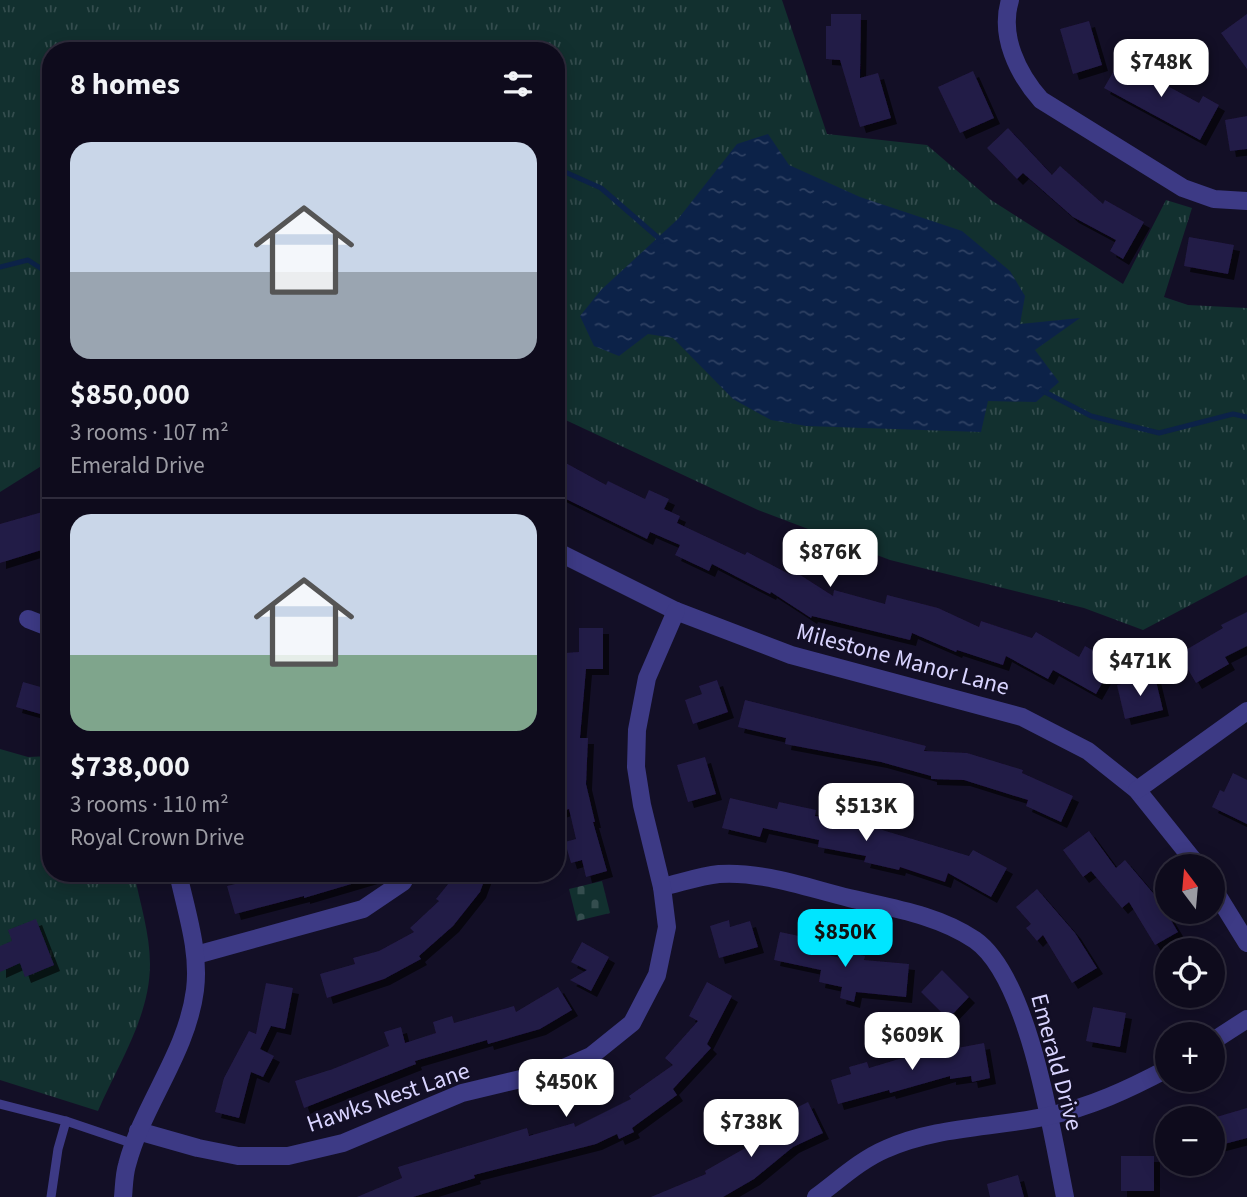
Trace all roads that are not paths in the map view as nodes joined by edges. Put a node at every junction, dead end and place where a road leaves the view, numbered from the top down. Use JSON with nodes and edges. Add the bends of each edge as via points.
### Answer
{"nodes":[{"id":1,"x":1010,"y":0,"type":"edge"},
{"id":2,"x":1247,"y":201,"type":"edge"},
{"id":3,"x":565,"y":556,"type":"edge"},
{"id":4,"x":676,"y":611,"type":"junction"},
{"id":5,"x":28,"y":619,"type":"dead end"},
{"id":6,"x":42,"y":624,"type":"edge"},
{"id":7,"x":1247,"y":711,"type":"edge"},
{"id":8,"x":1137,"y":790,"type":"junction"},
{"id":9,"x":1188,"y":854,"type":"edge"},
{"id":10,"x":180,"y":882,"type":"edge"},
{"id":11,"x":402,"y":882,"type":"edge"},
{"id":12,"x":662,"y":887,"type":"junction"},
{"id":13,"x":1225,"y":907,"type":"edge"},
{"id":14,"x":1247,"y":943,"type":"edge"},
{"id":15,"x":196,"y":956,"type":"junction"},
{"id":16,"x":1247,"y":1020,"type":"edge"},
{"id":17,"x":1225,"y":1034,"type":"edge"},
{"id":18,"x":1155,"y":1075,"type":"edge"},
{"id":19,"x":0,"y":1104,"type":"edge"},
{"id":20,"x":1049,"y":1116,"type":"junction"},
{"id":21,"x":66,"y":1121,"type":"junction"},
{"id":22,"x":136,"y":1138,"type":"junction"},
{"id":23,"x":51,"y":1197,"type":"edge"},
{"id":24,"x":123,"y":1197,"type":"edge"},
{"id":25,"x":817,"y":1197,"type":"edge"},
{"id":26,"x":1065,"y":1197,"type":"edge"}],
"edges":[{"from":1,"to":2,"type":"street","via":[[1014,60],[1041,100],[1183,188],[1214,199]]},
{"from":3,"to":4,"type":"street","name":"Milestone Manor Lane"},
{"from":4,"to":8,"type":"street","name":"Milestone Manor Lane","via":[[791,654],[1022,717],[1088,751]]},
{"from":4,"to":12,"type":"street","name":"Hawks Nest Lane","via":[[647,678],[637,730],[642,805]]},
{"from":5,"to":6,"type":"street"},
{"from":7,"to":8,"type":"street"},
{"from":8,"to":9,"type":"street","name":"Milestone Manor Lane"},
{"from":10,"to":15,"type":"street"},
{"from":11,"to":15,"type":"street","via":[[363,909]]},
{"from":12,"to":20,"type":"street","name":"Emerald Drive","via":[[719,874],[760,876],[933,918],[975,940],[1012,987]]},
{"from":12,"to":22,"type":"street","name":"Hawks Nest Lane","via":[[667,927],[657,975],[632,1023],[591,1056],[559,1070],[462,1093],[343,1143],[288,1156],[238,1156]]},
{"from":13,"to":14,"type":"street"},
{"from":15,"to":22,"type":"street","via":[[187,1029]]},
{"from":16,"to":17,"type":"street"},
{"from":18,"to":20,"type":"street","via":[[1118,1095]]},
{"from":19,"to":21,"type":"lane"},
{"from":20,"to":25,"type":"street","via":[[924,1136],[886,1149]]},
{"from":20,"to":26,"type":"street","name":"Emerald Drive"},
{"from":21,"to":22,"type":"lane"},
{"from":21,"to":23,"type":"lane"},
{"from":22,"to":24,"type":"street"}]}
